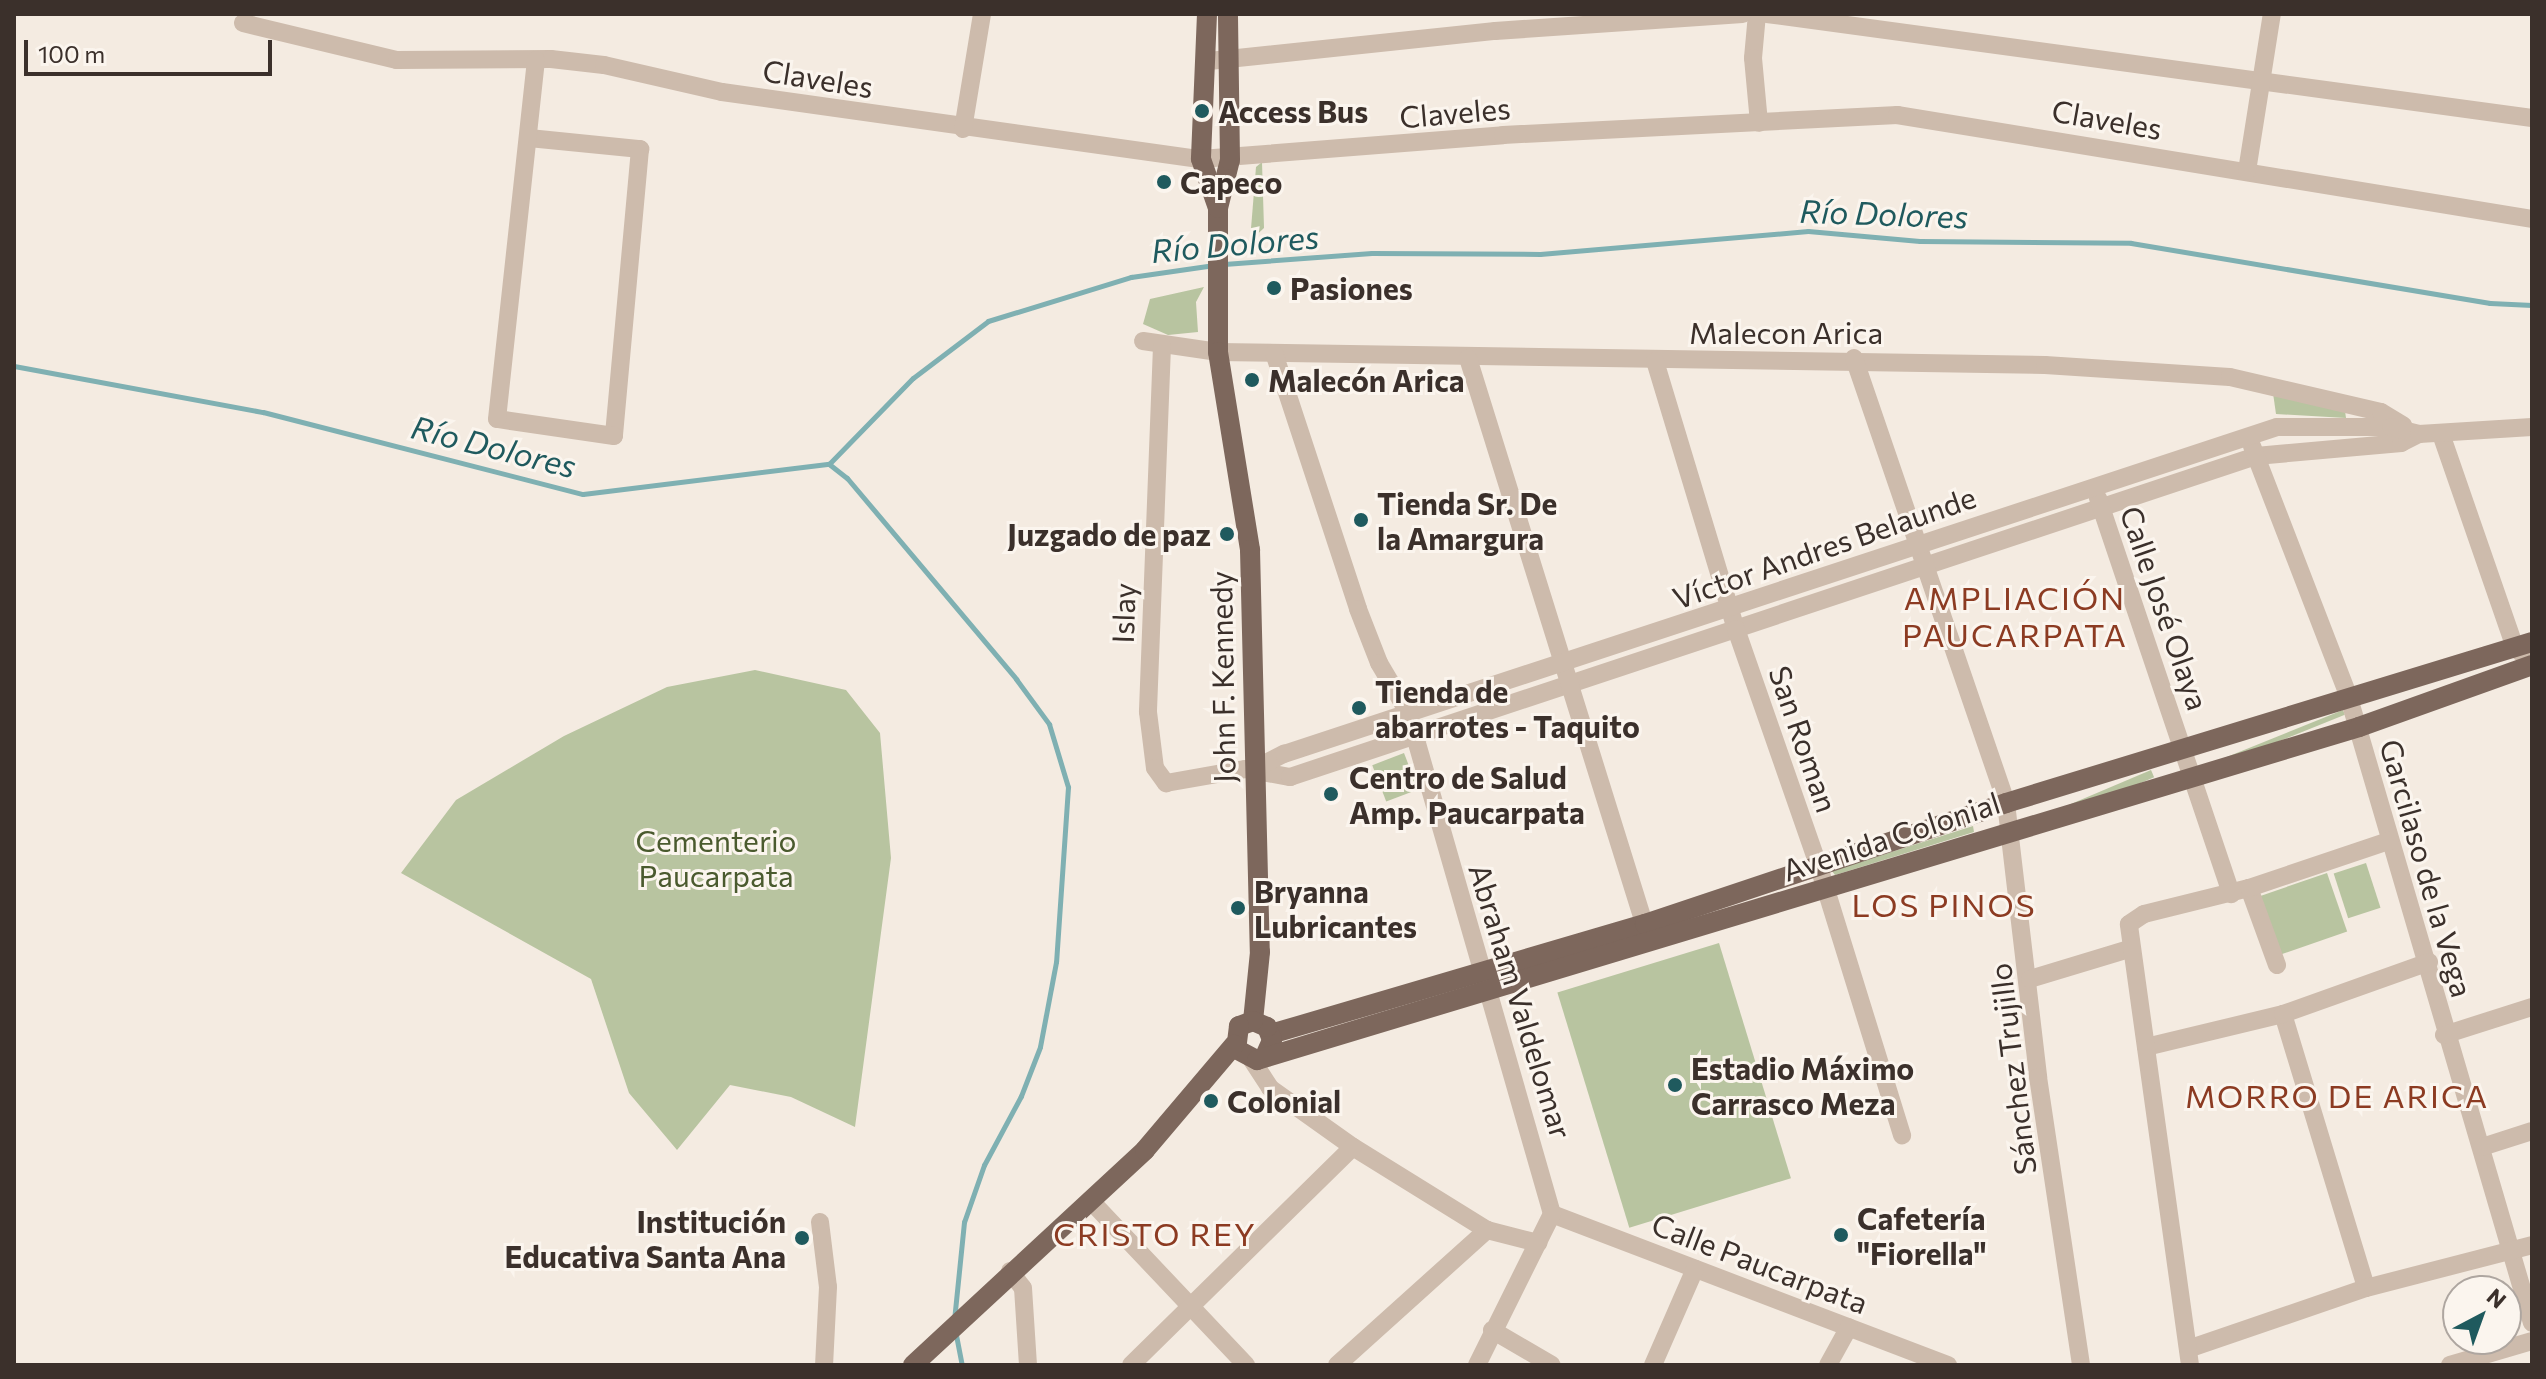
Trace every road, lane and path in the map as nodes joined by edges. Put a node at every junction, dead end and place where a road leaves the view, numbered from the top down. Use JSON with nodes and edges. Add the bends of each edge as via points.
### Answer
{"nodes":[{"id":1,"x":982,"y":14,"type":"edge"},
{"id":2,"x":1207,"y":14,"type":"edge"},
{"id":3,"x":1228,"y":14,"type":"edge"},
{"id":4,"x":1742,"y":14,"type":"edge"},
{"id":5,"x":1757,"y":14,"type":"edge"},
{"id":6,"x":1767,"y":14,"type":"edge"},
{"id":7,"x":2272,"y":14,"type":"edge"},
{"id":8,"x":1571,"y":21,"type":"edge"},
{"id":9,"x":243,"y":23,"type":"dead end"},
{"id":10,"x":536,"y":60,"type":"junction"},
{"id":11,"x":1209,"y":61,"type":"junction"},
{"id":12,"x":1230,"y":61,"type":"junction"},
{"id":13,"x":2262,"y":81,"type":"junction"},
{"id":14,"x":2532,"y":118,"type":"edge"},
{"id":15,"x":1759,"y":123,"type":"junction"},
{"id":16,"x":963,"y":129,"type":"junction"},
{"id":17,"x":529,"y":138,"type":"junction"},
{"id":18,"x":1201,"y":159,"type":"junction"},
{"id":19,"x":1230,"y":160,"type":"junction"},
{"id":20,"x":2247,"y":171,"type":"junction"},
{"id":21,"x":1218,"y":208,"type":"junction"},
{"id":22,"x":2532,"y":219,"type":"edge"},
{"id":23,"x":1152,"y":343,"type":"joint"},
{"id":24,"x":1218,"y":352,"type":"junction"},
{"id":25,"x":1274,"y":353,"type":"junction"},
{"id":26,"x":1468,"y":358,"type":"junction"},
{"id":27,"x":1854,"y":358,"type":"junction"},
{"id":28,"x":1655,"y":361,"type":"junction"},
{"id":29,"x":2532,"y":427,"type":"edge"},
{"id":30,"x":2419,"y":434,"type":"junction"},
{"id":31,"x":2441,"y":434,"type":"junction"},
{"id":32,"x":2249,"y":436,"type":"junction"},
{"id":33,"x":2256,"y":456,"type":"junction"},
{"id":34,"x":2094,"y":485,"type":"junction"},
{"id":35,"x":2101,"y":508,"type":"junction"},
{"id":36,"x":1920,"y":545,"type":"junction"},
{"id":37,"x":1925,"y":567,"type":"junction"},
{"id":38,"x":1729,"y":608,"type":"junction"},
{"id":39,"x":1736,"y":629,"type":"junction"},
{"id":40,"x":2523,"y":645,"type":"edge"},
{"id":41,"x":2532,"y":664,"type":"edge"},
{"id":42,"x":1564,"y":665,"type":"junction"},
{"id":43,"x":1571,"y":685,"type":"junction"},
{"id":44,"x":2349,"y":698,"type":"junction"},
{"id":45,"x":1408,"y":712,"type":"junction"},
{"id":46,"x":2359,"y":727,"type":"junction"},
{"id":47,"x":1415,"y":736,"type":"junction"},
{"id":48,"x":2183,"y":749,"type":"junction"},
{"id":49,"x":1254,"y":769,"type":"junction"},
{"id":50,"x":2195,"y":776,"type":"junction"},
{"id":51,"x":1166,"y":783,"type":"joint"},
{"id":52,"x":2006,"y":803,"type":"junction"},
{"id":53,"x":2009,"y":829,"type":"junction"},
{"id":54,"x":2389,"y":841,"type":"junction"},
{"id":55,"x":1819,"y":867,"type":"junction"},
{"id":56,"x":1823,"y":889,"type":"junction"},
{"id":57,"x":2240,"y":891,"type":"junction"},
{"id":58,"x":1648,"y":933,"type":"junction"},
{"id":59,"x":2129,"y":949,"type":"junction"},
{"id":60,"x":2429,"y":962,"type":"junction"},
{"id":61,"x":2277,"y":965,"type":"dead end"},
{"id":62,"x":1481,"y":972,"type":"junction"},
{"id":63,"x":2030,"y":979,"type":"junction"},
{"id":64,"x":1487,"y":993,"type":"junction"},
{"id":65,"x":2532,"y":1007,"type":"edge"},
{"id":66,"x":2283,"y":1014,"type":"junction"},
{"id":67,"x":1253,"y":1021,"type":"junction"},
{"id":68,"x":1271,"y":1034,"type":"junction"},
{"id":69,"x":2444,"y":1035,"type":"junction"},
{"id":70,"x":2146,"y":1047,"type":"junction"},
{"id":71,"x":1250,"y":1055,"type":"junction"},
{"id":72,"x":2532,"y":1131,"type":"edge"},
{"id":73,"x":1902,"y":1135,"type":"dead end"},
{"id":74,"x":1353,"y":1147,"type":"junction"},
{"id":75,"x":2482,"y":1147,"type":"junction"},
{"id":76,"x":1090,"y":1200,"type":"junction"},
{"id":77,"x":1552,"y":1214,"type":"junction"},
{"id":78,"x":820,"y":1222,"type":"dead end"},
{"id":79,"x":1487,"y":1230,"type":"junction"},
{"id":80,"x":1538,"y":1243,"type":"junction"},
{"id":81,"x":2532,"y":1245,"type":"edge"},
{"id":82,"x":2510,"y":1252,"type":"junction"},
{"id":83,"x":1695,"y":1269,"type":"junction"},
{"id":84,"x":1010,"y":1271,"type":"junction"},
{"id":85,"x":2366,"y":1288,"type":"junction"},
{"id":86,"x":1192,"y":1309,"type":"junction"},
{"id":87,"x":2532,"y":1323,"type":"edge"},
{"id":88,"x":1849,"y":1327,"type":"junction"},
{"id":89,"x":1492,"y":1330,"type":"junction"},
{"id":90,"x":2532,"y":1341,"type":"edge"},
{"id":91,"x":2189,"y":1357,"type":"edge"},
{"id":92,"x":824,"y":1365,"type":"edge"},
{"id":93,"x":913,"y":1365,"type":"edge"},
{"id":94,"x":1028,"y":1365,"type":"edge"},
{"id":95,"x":1131,"y":1365,"type":"edge"},
{"id":96,"x":1246,"y":1365,"type":"edge"},
{"id":97,"x":1337,"y":1365,"type":"edge"},
{"id":98,"x":1477,"y":1365,"type":"edge"},
{"id":99,"x":1552,"y":1365,"type":"edge"},
{"id":100,"x":1653,"y":1365,"type":"edge"},
{"id":101,"x":1828,"y":1365,"type":"edge"},
{"id":102,"x":1948,"y":1365,"type":"edge"},
{"id":103,"x":2081,"y":1365,"type":"edge"},
{"id":104,"x":2450,"y":1365,"type":"edge"}],
"edges":[{"from":1,"to":16,"type":"street"},
{"from":2,"to":11,"type":"main road"},
{"from":3,"to":12,"type":"main road"},
{"from":4,"to":8,"type":"street"},
{"from":5,"to":15,"type":"street","via":[[1753,58]]},
{"from":6,"to":13,"type":"street"},
{"from":7,"to":13,"type":"street"},
{"from":8,"to":12,"type":"street"},
{"from":9,"to":10,"type":"street","name":"Claveles","via":[[397,60]]},
{"from":10,"to":16,"type":"street","name":"Claveles","via":[[604,65],[722,92]]},
{"from":10,"to":17,"type":"street"},
{"from":11,"to":12,"type":"street"},
{"from":11,"to":18,"type":"main road"},
{"from":12,"to":19,"type":"main road"},
{"from":13,"to":14,"type":"street"},
{"from":13,"to":20,"type":"street"},
{"from":15,"to":19,"type":"street","name":"Claveles","via":[[1503,135]]},
{"from":15,"to":20,"type":"street","name":"Claveles","via":[[1897,115]]},
{"from":16,"to":18,"type":"street","name":"Claveles"},
{"from":17,"to":17,"type":"street","via":[[497,419],[614,436],[640,149]]},
{"from":18,"to":19,"type":"street","name":"Claveles"},
{"from":18,"to":21,"type":"main road"},
{"from":19,"to":21,"type":"main road"},
{"from":20,"to":22,"type":"street","name":"Claveles"},
{"from":21,"to":24,"type":"main road","name":"John F. Kennedy"},
{"from":23,"to":24,"type":"street","name":"Malecon Arica"},
{"from":23,"to":51,"type":"street","name":"Islay","via":[[1148,712],[1155,768]]},
{"from":24,"to":25,"type":"street","name":"Malecon Arica"},
{"from":24,"to":49,"type":"main road","name":"John F. Kennedy","via":[[1250,550]]},
{"from":25,"to":26,"type":"street","name":"Malecon Arica"},
{"from":25,"to":45,"type":"street","name":"Abraham Valdelomar","via":[[1358,609],[1379,663]]},
{"from":26,"to":28,"type":"street","name":"Malecon Arica"},
{"from":26,"to":42,"type":"street"},
{"from":27,"to":28,"type":"street","name":"Malecon Arica"},
{"from":27,"to":30,"type":"street","name":"Malecon Arica","via":[[2230,377],[2381,412]]},
{"from":27,"to":36,"type":"street","name":"Sánchez Trujillo"},
{"from":28,"to":38,"type":"street","name":"San Roman"},
{"from":29,"to":31,"type":"street","name":"Víctor Andres Belaunde"},
{"from":30,"to":31,"type":"street","name":"Víctor Andres Belaunde"},
{"from":30,"to":32,"type":"street","name":"Víctor Andres Belaunde","via":[[2391,427],[2338,426],[2277,427]]},
{"from":30,"to":33,"type":"street","name":"Víctor Andres Belaunde","via":[[2401,443]]},
{"from":31,"to":40,"type":"street"},
{"from":32,"to":33,"type":"street","name":"Garcilaso de la Vega"},
{"from":32,"to":34,"type":"street","name":"Víctor Andres Belaunde"},
{"from":33,"to":35,"type":"street","name":"Víctor Andres Belaunde"},
{"from":33,"to":44,"type":"street","name":"Garcilaso de la Vega"},
{"from":34,"to":35,"type":"street","name":"Calle José Olaya"},
{"from":34,"to":36,"type":"street","name":"Víctor Andres Belaunde"},
{"from":35,"to":37,"type":"street","name":"Víctor Andres Belaunde"},
{"from":35,"to":48,"type":"street","name":"Calle José Olaya"},
{"from":36,"to":37,"type":"street","name":"Sánchez Trujillo"},
{"from":36,"to":38,"type":"street","name":"Víctor Andres Belaunde"},
{"from":37,"to":39,"type":"street","name":"Víctor Andres Belaunde"},
{"from":37,"to":52,"type":"street","name":"Sánchez Trujillo"},
{"from":38,"to":39,"type":"street","name":"San Roman"},
{"from":38,"to":42,"type":"street","name":"Víctor Andres Belaunde"},
{"from":39,"to":43,"type":"street","name":"Víctor Andres Belaunde"},
{"from":39,"to":55,"type":"street","name":"San Roman"},
{"from":40,"to":41,"type":"street"},
{"from":40,"to":44,"type":"main road","name":"Avenida Colonial"},
{"from":41,"to":46,"type":"main road","name":"Avenida Colonial"},
{"from":42,"to":43,"type":"street"},
{"from":42,"to":45,"type":"street","name":"Víctor Andres Belaunde"},
{"from":43,"to":47,"type":"street","name":"Víctor Andres Belaunde"},
{"from":43,"to":58,"type":"street"},
{"from":44,"to":46,"type":"street","name":"Garcilaso de la Vega"},
{"from":44,"to":48,"type":"main road","name":"Avenida Colonial"},
{"from":45,"to":47,"type":"street","name":"Abraham Valdelomar"},
{"from":45,"to":49,"type":"street","name":"Víctor Andres Belaunde"},
{"from":46,"to":50,"type":"main road","name":"Avenida Colonial"},
{"from":46,"to":54,"type":"street","name":"Garcilaso de la Vega"},
{"from":47,"to":49,"type":"street","name":"Víctor Andres Belaunde","via":[[1290,777]]},
{"from":47,"to":62,"type":"street","name":"Abraham Valdelomar"},
{"from":48,"to":50,"type":"street","name":"Calle José Olaya"},
{"from":48,"to":52,"type":"main road","name":"Avenida Colonial"},
{"from":49,"to":51,"type":"street","name":"Víctor Andres Belaunde"},
{"from":49,"to":67,"type":"main road","name":"John F. Kennedy","via":[[1260,952]]},
{"from":50,"to":53,"type":"main road","name":"Avenida Colonial"},
{"from":50,"to":57,"type":"street","name":"Calle José Olaya"},
{"from":52,"to":53,"type":"street","name":"Sánchez Trujillo"},
{"from":52,"to":55,"type":"main road","name":"Avenida Colonial"},
{"from":53,"to":56,"type":"main road","name":"Avenida Colonial"},
{"from":53,"to":63,"type":"street","name":"Sánchez Trujillo"},
{"from":54,"to":57,"type":"street"},
{"from":54,"to":60,"type":"street","name":"Garcilaso de la Vega"},
{"from":55,"to":56,"type":"street","name":"San Roman"},
{"from":55,"to":58,"type":"main road","name":"Avenida Colonial"},
{"from":56,"to":58,"type":"main road","name":"Avenida Colonial"},
{"from":56,"to":73,"type":"street","name":"San Roman"},
{"from":57,"to":59,"type":"street","via":[[2144,914],[2129,924]]},
{"from":57,"to":61,"type":"street","name":"Calle José Olaya"},
{"from":58,"to":62,"type":"main road","name":"Avenida Colonial"},
{"from":58,"to":64,"type":"main road","name":"Avenida Colonial"},
{"from":59,"to":63,"type":"street"},
{"from":59,"to":70,"type":"street"},
{"from":60,"to":66,"type":"street"},
{"from":60,"to":69,"type":"street","name":"Garcilaso de la Vega"},
{"from":62,"to":64,"type":"street","name":"Abraham Valdelomar"},
{"from":62,"to":68,"type":"main road","name":"Avenida Colonial"},
{"from":63,"to":103,"type":"street","name":"Sánchez Trujillo","via":[[2038,1077]]},
{"from":64,"to":71,"type":"main road","name":"Avenida Colonial"},
{"from":64,"to":77,"type":"street","name":"Abraham Valdelomar"},
{"from":65,"to":69,"type":"street"},
{"from":66,"to":70,"type":"street"},
{"from":66,"to":85,"type":"street"},
{"from":67,"to":68,"type":"main road"},
{"from":67,"to":71,"type":"main road","via":[[1239,1026]]},
{"from":68,"to":71,"type":"main road"},
{"from":69,"to":75,"type":"street","name":"Garcilaso de la Vega"},
{"from":70,"to":91,"type":"street"},
{"from":71,"to":74,"type":"street","via":[[1270,1088]]},
{"from":71,"to":76,"type":"main road","via":[[1204,1081],[1145,1150]]},
{"from":72,"to":75,"type":"street"},
{"from":74,"to":79,"type":"street"},
{"from":74,"to":86,"type":"street"},
{"from":75,"to":82,"type":"street","name":"Garcilaso de la Vega"},
{"from":76,"to":84,"type":"main road"},
{"from":76,"to":86,"type":"street"},
{"from":77,"to":80,"type":"street"},
{"from":77,"to":83,"type":"street","name":"Calle Paucarpata"},
{"from":78,"to":92,"type":"street","via":[[828,1287]]},
{"from":79,"to":80,"type":"street"},
{"from":79,"to":97,"type":"street"},
{"from":80,"to":89,"type":"street"},
{"from":81,"to":82,"type":"street"},
{"from":82,"to":85,"type":"street"},
{"from":82,"to":87,"type":"street","name":"Garcilaso de la Vega"},
{"from":83,"to":88,"type":"street","name":"Calle Paucarpata"},
{"from":83,"to":100,"type":"street"},
{"from":84,"to":93,"type":"main road"},
{"from":84,"to":94,"type":"street","via":[[1023,1288]]},
{"from":85,"to":91,"type":"street"},
{"from":86,"to":95,"type":"street"},
{"from":86,"to":96,"type":"street"},
{"from":88,"to":101,"type":"street"},
{"from":88,"to":102,"type":"street","name":"Calle Paucarpata"},
{"from":89,"to":98,"type":"street"},
{"from":89,"to":99,"type":"street"},
{"from":90,"to":104,"type":"street"}]}
